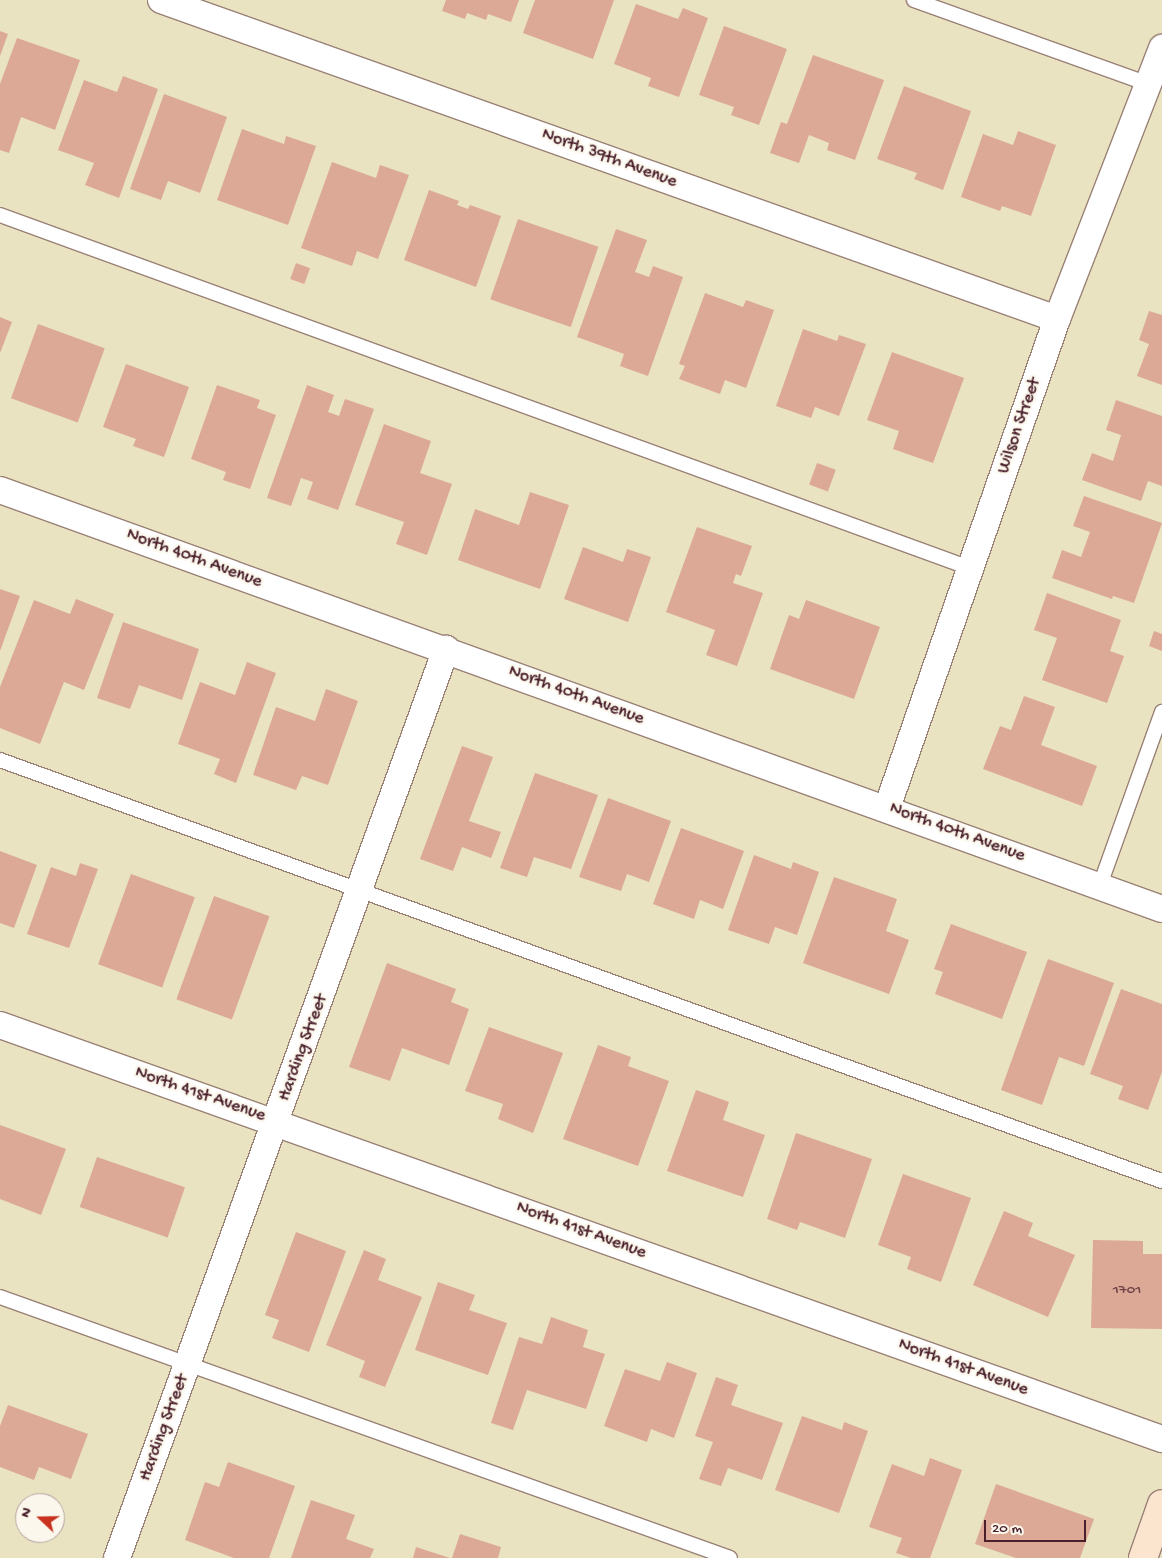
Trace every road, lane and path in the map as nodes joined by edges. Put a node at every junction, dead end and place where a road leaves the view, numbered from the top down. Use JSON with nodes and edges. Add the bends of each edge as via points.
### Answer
{"nodes":[{"id":1,"x":161,"y":0,"type":"edge"},
{"id":2,"x":914,"y":0,"type":"edge"},
{"id":3,"x":1162,"y":48,"type":"edge"},
{"id":4,"x":1155,"y":83,"type":"edge"},
{"id":5,"x":0,"y":215,"type":"edge"},
{"id":6,"x":1057,"y":319,"type":"junction"},
{"id":7,"x":0,"y":490,"type":"edge"},
{"id":8,"x":970,"y":568,"type":"junction"},
{"id":9,"x":446,"y":650,"type":"junction"},
{"id":10,"x":1162,"y":712,"type":"edge"},
{"id":11,"x":0,"y":760,"type":"edge"},
{"id":12,"x":887,"y":808,"type":"junction"},
{"id":13,"x":1100,"y":885,"type":"junction"},
{"id":14,"x":360,"y":891,"type":"junction"},
{"id":15,"x":1158,"y":906,"type":"edge"},
{"id":16,"x":0,"y":1025,"type":"edge"},
{"id":17,"x":278,"y":1122,"type":"junction"},
{"id":18,"x":1162,"y":1180,"type":"edge"},
{"id":19,"x":0,"y":1297,"type":"edge"},
{"id":20,"x":188,"y":1365,"type":"junction"},
{"id":21,"x":1162,"y":1439,"type":"edge"},
{"id":22,"x":1162,"y":1504,"type":"edge"},
{"id":23,"x":117,"y":1558,"type":"edge"},
{"id":24,"x":730,"y":1558,"type":"edge"},
{"id":25,"x":1143,"y":1558,"type":"edge"}],
"edges":[{"from":1,"to":6,"type":"street","name":"North 39th Avenue"},
{"from":2,"to":4,"type":"lane"},
{"from":3,"to":4,"type":"street","name":"Wilson Street"},
{"from":4,"to":6,"type":"street","name":"Wilson Street"},
{"from":5,"to":8,"type":"lane"},
{"from":6,"to":8,"type":"street","name":"Wilson Street"},
{"from":7,"to":9,"type":"street","name":"North 40th Avenue"},
{"from":8,"to":12,"type":"street","name":"Wilson Street"},
{"from":9,"to":12,"type":"street","name":"North 40th Avenue"},
{"from":9,"to":14,"type":"street","name":"Harding Street"},
{"from":10,"to":13,"type":"lane"},
{"from":11,"to":14,"type":"lane"},
{"from":12,"to":13,"type":"street","name":"North 40th Avenue"},
{"from":13,"to":15,"type":"street","name":"North 40th Avenue"},
{"from":14,"to":17,"type":"street","name":"Harding Street"},
{"from":14,"to":18,"type":"lane"},
{"from":16,"to":17,"type":"street","name":"North 41st Avenue"},
{"from":17,"to":20,"type":"street","name":"Harding Street"},
{"from":17,"to":21,"type":"street","name":"North 41st Avenue"},
{"from":19,"to":20,"type":"lane"},
{"from":20,"to":23,"type":"street","name":"Harding Street"},
{"from":20,"to":24,"type":"lane"},
{"from":22,"to":25,"type":"street"}]}
